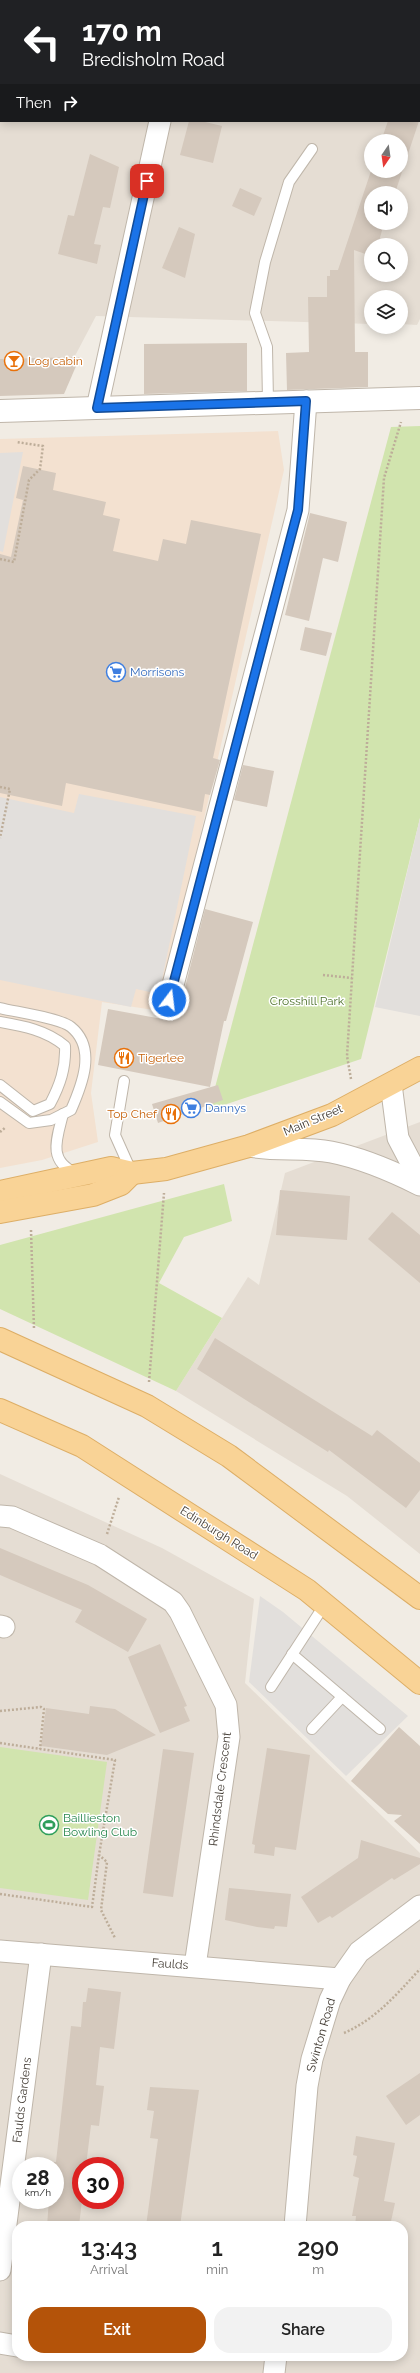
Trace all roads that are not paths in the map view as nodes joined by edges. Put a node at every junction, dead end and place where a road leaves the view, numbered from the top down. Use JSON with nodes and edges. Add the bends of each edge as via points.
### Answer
{"nodes":[{"id":1,"x":160,"y":122,"type":"edge"},
{"id":2,"x":312,"y":149,"type":"dead end"},
{"id":3,"x":412,"y":398,"type":"edge"},
{"id":4,"x":306,"y":401,"type":"junction"},
{"id":5,"x":268,"y":402,"type":"junction"},
{"id":6,"x":97,"y":408,"type":"junction"},
{"id":7,"x":0,"y":411,"type":"edge"},
{"id":8,"x":169,"y":1000,"type":"dead end"},
{"id":9,"x":0,"y":1008,"type":"edge"},
{"id":10,"x":0,"y":1022,"type":"edge"},
{"id":11,"x":420,"y":1068,"type":"edge"},
{"id":12,"x":124,"y":1081,"type":"dead end"},
{"id":13,"x":391,"y":1084,"type":"junction"},
{"id":14,"x":0,"y":1085,"type":"edge"},
{"id":15,"x":0,"y":1102,"type":"edge"},
{"id":16,"x":63,"y":1114,"type":"junction"},
{"id":17,"x":249,"y":1146,"type":"junction"},
{"id":18,"x":132,"y":1173,"type":"junction"},
{"id":19,"x":80,"y":1175,"type":"junction"},
{"id":20,"x":420,"y":1180,"type":"edge"},
{"id":21,"x":420,"y":1185,"type":"edge"},
{"id":22,"x":0,"y":1192,"type":"edge"},
{"id":23,"x":0,"y":1212,"type":"edge"},
{"id":24,"x":0,"y":1339,"type":"edge"},
{"id":25,"x":0,"y":1410,"type":"edge"},
{"id":26,"x":0,"y":1516,"type":"edge"},
{"id":27,"x":420,"y":1598,"type":"edge"},
{"id":28,"x":325,"y":1604,"type":"junction"},
{"id":29,"x":292,"y":1654,"type":"junction"},
{"id":30,"x":420,"y":1683,"type":"edge"},
{"id":31,"x":271,"y":1687,"type":"dead end"},
{"id":32,"x":342,"y":1696,"type":"junction"},
{"id":33,"x":312,"y":1729,"type":"dead end"},
{"id":34,"x":380,"y":1729,"type":"dead end"},
{"id":35,"x":420,"y":1906,"type":"edge"},
{"id":36,"x":0,"y":1951,"type":"edge"},
{"id":37,"x":40,"y":1954,"type":"junction"},
{"id":38,"x":195,"y":1966,"type":"junction"},
{"id":39,"x":340,"y":1979,"type":"junction"},
{"id":40,"x":295,"y":2221,"type":"edge"},
{"id":41,"x":0,"y":2270,"type":"edge"},
{"id":42,"x":0,"y":2343,"type":"edge"},
{"id":43,"x":12,"y":2345,"type":"edge"},
{"id":44,"x":275,"y":2361,"type":"edge"},
{"id":45,"x":274,"y":2373,"type":"edge"}],
"edges":[{"from":1,"to":6,"type":"street"},
{"from":2,"to":5,"type":"lane","via":[[289,182],[265,262],[255,313],[267,347]]},
{"from":3,"to":4,"type":"street"},
{"from":4,"to":5,"type":"street"},
{"from":4,"to":8,"type":"street","via":[[298,510]]},
{"from":5,"to":6,"type":"street"},
{"from":6,"to":7,"type":"street"},
{"from":9,"to":16,"type":"lane","via":[[70,1026],[81,1039],[86,1070],[71,1110]]},
{"from":10,"to":14,"type":"lane","via":[[30,1028],[54,1037],[65,1046],[66,1060],[61,1084],[50,1104],[33,1111]]},
{"from":11,"to":13,"type":"main road","name":"Main Street"},
{"from":12,"to":18,"type":"lane","via":[[115,1135]]},
{"from":13,"to":17,"type":"main road","name":"Main Street","via":[[332,1114]]},
{"from":13,"to":20,"type":"street","via":[[398,1138]]},
{"from":15,"to":16,"type":"lane","via":[[29,1123],[51,1120]]},
{"from":16,"to":19,"type":"lane","via":[[56,1144],[58,1160],[68,1170]]},
{"from":17,"to":18,"type":"main road","name":"Main Street","via":[[166,1169]]},
{"from":17,"to":21,"type":"street","via":[[271,1150],[331,1152],[389,1169]]},
{"from":18,"to":19,"type":"main road","via":[[111,1168]]},
{"from":18,"to":23,"type":"main road","via":[[120,1184],[93,1195]]},
{"from":19,"to":22,"type":"main road"},
{"from":24,"to":27,"type":"main road","via":[[147,1406],[230,1456]]},
{"from":25,"to":28,"type":"main road","name":"Edinburgh Road","via":[[82,1446],[308,1590]]},
{"from":26,"to":38,"type":"street","name":"Rhindsdale Crescent","via":[[12,1517],[100,1555],[173,1602],[226,1705],[229,1737]]},
{"from":28,"to":29,"type":"lane"},
{"from":28,"to":30,"type":"main road","name":"Edinburgh Road"},
{"from":29,"to":31,"type":"lane"},
{"from":29,"to":32,"type":"lane"},
{"from":32,"to":33,"type":"lane"},
{"from":32,"to":34,"type":"lane"},
{"from":35,"to":39,"type":"street","name":"Swinton Road","via":[[359,1952]]},
{"from":36,"to":37,"type":"street","name":"Faulds"},
{"from":37,"to":38,"type":"street","name":"Faulds"},
{"from":37,"to":41,"type":"street","name":"Faulds Gardens"},
{"from":38,"to":39,"type":"street","name":"Faulds"},
{"from":39,"to":40,"type":"street","name":"Swinton Road","via":[[330,2000],[318,2038],[307,2086]]},
{"from":42,"to":43,"type":"street"},
{"from":44,"to":45,"type":"street"}]}
